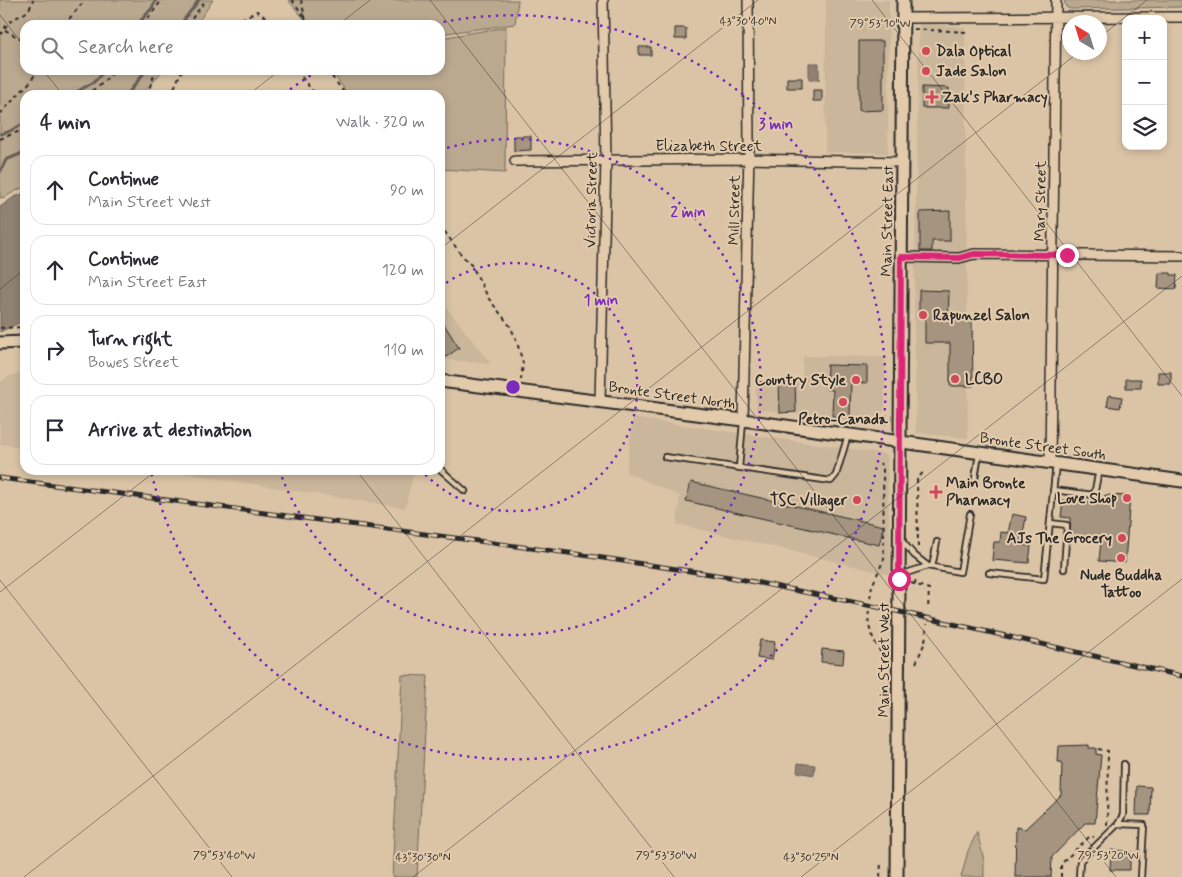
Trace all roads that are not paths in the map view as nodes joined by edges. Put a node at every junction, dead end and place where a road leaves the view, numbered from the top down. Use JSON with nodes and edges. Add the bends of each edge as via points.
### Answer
{"nodes":[{"id":1,"x":603,"y":0,"type":"edge"},
{"id":2,"x":748,"y":0,"type":"edge"},
{"id":3,"x":903,"y":0,"type":"edge"},
{"id":4,"x":1056,"y":0,"type":"edge"},
{"id":5,"x":1182,"y":17,"type":"edge"},
{"id":6,"x":903,"y":18,"type":"junction"},
{"id":7,"x":1056,"y":18,"type":"junction"},
{"id":8,"x":748,"y":159,"type":"junction"},
{"id":9,"x":606,"y":160,"type":"junction"},
{"id":10,"x":515,"y":161,"type":"dead end"},
{"id":11,"x":902,"y":162,"type":"junction"},
{"id":12,"x":1053,"y":255,"type":"junction"},
{"id":13,"x":1182,"y":256,"type":"edge"},
{"id":14,"x":901,"y":257,"type":"junction"},
{"id":15,"x":20,"y":342,"type":"edge"},
{"id":16,"x":0,"y":344,"type":"edge"},
{"id":17,"x":445,"y":382,"type":"edge"},
{"id":18,"x":600,"y":401,"type":"junction"},
{"id":19,"x":743,"y":420,"type":"junction"},
{"id":20,"x":848,"y":435,"type":"junction"},
{"id":21,"x":899,"y":442,"type":"junction"},
{"id":22,"x":980,"y":452,"type":"junction"},
{"id":23,"x":665,"y":457,"type":"dead end"},
{"id":24,"x":1053,"y":462,"type":"junction"},
{"id":25,"x":739,"y":468,"type":"junction"},
{"id":26,"x":1099,"y":469,"type":"junction"},
{"id":27,"x":445,"y":473,"type":"edge"},
{"id":28,"x":1182,"y":481,"type":"edge"},
{"id":29,"x":974,"y":484,"type":"dead end"},
{"id":30,"x":1053,"y":490,"type":"junction"},
{"id":31,"x":465,"y":491,"type":"dead end"},
{"id":32,"x":970,"y":514,"type":"dead end"},
{"id":33,"x":1050,"y":522,"type":"junction"},
{"id":34,"x":900,"y":539,"type":"junction"},
{"id":35,"x":937,"y":542,"type":"dead end"},
{"id":36,"x":930,"y":566,"type":"junction"},
{"id":37,"x":1064,"y":569,"type":"dead end"},
{"id":38,"x":989,"y":573,"type":"dead end"},
{"id":39,"x":899,"y":577,"type":"junction"},
{"id":40,"x":1124,"y":764,"type":"dead end"},
{"id":41,"x":1118,"y":824,"type":"junction"},
{"id":42,"x":897,"y":877,"type":"edge"},
{"id":43,"x":1079,"y":877,"type":"edge"},
{"id":44,"x":1142,"y":877,"type":"edge"}],
"edges":[{"from":1,"to":9,"type":"street","name":"Victoria Street"},
{"from":2,"to":8,"type":"street","name":"Mill Street"},
{"from":3,"to":6,"type":"main road","name":"Main Street East"},
{"from":4,"to":7,"type":"street","name":"Mary Street"},
{"from":5,"to":7,"type":"street"},
{"from":6,"to":7,"type":"street"},
{"from":6,"to":11,"type":"main road","name":"Main Street East"},
{"from":7,"to":12,"type":"street","name":"Mary Street"},
{"from":8,"to":9,"type":"street","name":"Elizabeth Street"},
{"from":8,"to":11,"type":"street","name":"Elizabeth Street"},
{"from":8,"to":19,"type":"street","name":"Mill Street"},
{"from":9,"to":10,"type":"street","name":"Elizabeth Street"},
{"from":9,"to":18,"type":"street","name":"Victoria Street"},
{"from":11,"to":14,"type":"main road","name":"Main Street East"},
{"from":12,"to":13,"type":"street"},
{"from":12,"to":14,"type":"street"},
{"from":12,"to":24,"type":"street","name":"Mary Street"},
{"from":14,"to":21,"type":"main road","name":"Main Street East"},
{"from":15,"to":16,"type":"main road"},
{"from":17,"to":18,"type":"main road","name":"Bronte Street North"},
{"from":18,"to":19,"type":"main road","name":"Bronte Street North"},
{"from":19,"to":20,"type":"main road","name":"Bronte Street North"},
{"from":19,"to":25,"type":"lane"},
{"from":20,"to":21,"type":"main road","name":"Bronte Street North"},
{"from":20,"to":25,"type":"lane","via":[[836,475],[831,481]]},
{"from":21,"to":22,"type":"main road","name":"Bronte Street South"},
{"from":21,"to":34,"type":"main road","name":"Main Street West"},
{"from":22,"to":24,"type":"main road","name":"Bronte Street South"},
{"from":22,"to":29,"type":"lane"},
{"from":23,"to":25,"type":"lane"},
{"from":24,"to":26,"type":"main road","name":"Bronte Street South"},
{"from":24,"to":30,"type":"lane"},
{"from":26,"to":28,"type":"main road","name":"Bronte Street South"},
{"from":26,"to":30,"type":"lane","via":[[1094,495]]},
{"from":27,"to":31,"type":"lane"},
{"from":30,"to":33,"type":"lane"},
{"from":32,"to":36,"type":"lane","via":[[960,572]]},
{"from":33,"to":37,"type":"lane","via":[[1067,525]]},
{"from":33,"to":38,"type":"lane","via":[[1044,579]]},
{"from":34,"to":36,"type":"lane","via":[[918,559]]},
{"from":34,"to":39,"type":"main road","name":"Main Street West"},
{"from":35,"to":36,"type":"lane"},
{"from":36,"to":39,"type":"lane"},
{"from":39,"to":42,"type":"main road","name":"Main Street West"},
{"from":40,"to":41,"type":"lane","via":[[1123,815]]},
{"from":41,"to":43,"type":"lane","via":[[1080,861]]},
{"from":41,"to":44,"type":"lane","via":[[1144,825]]}]}
